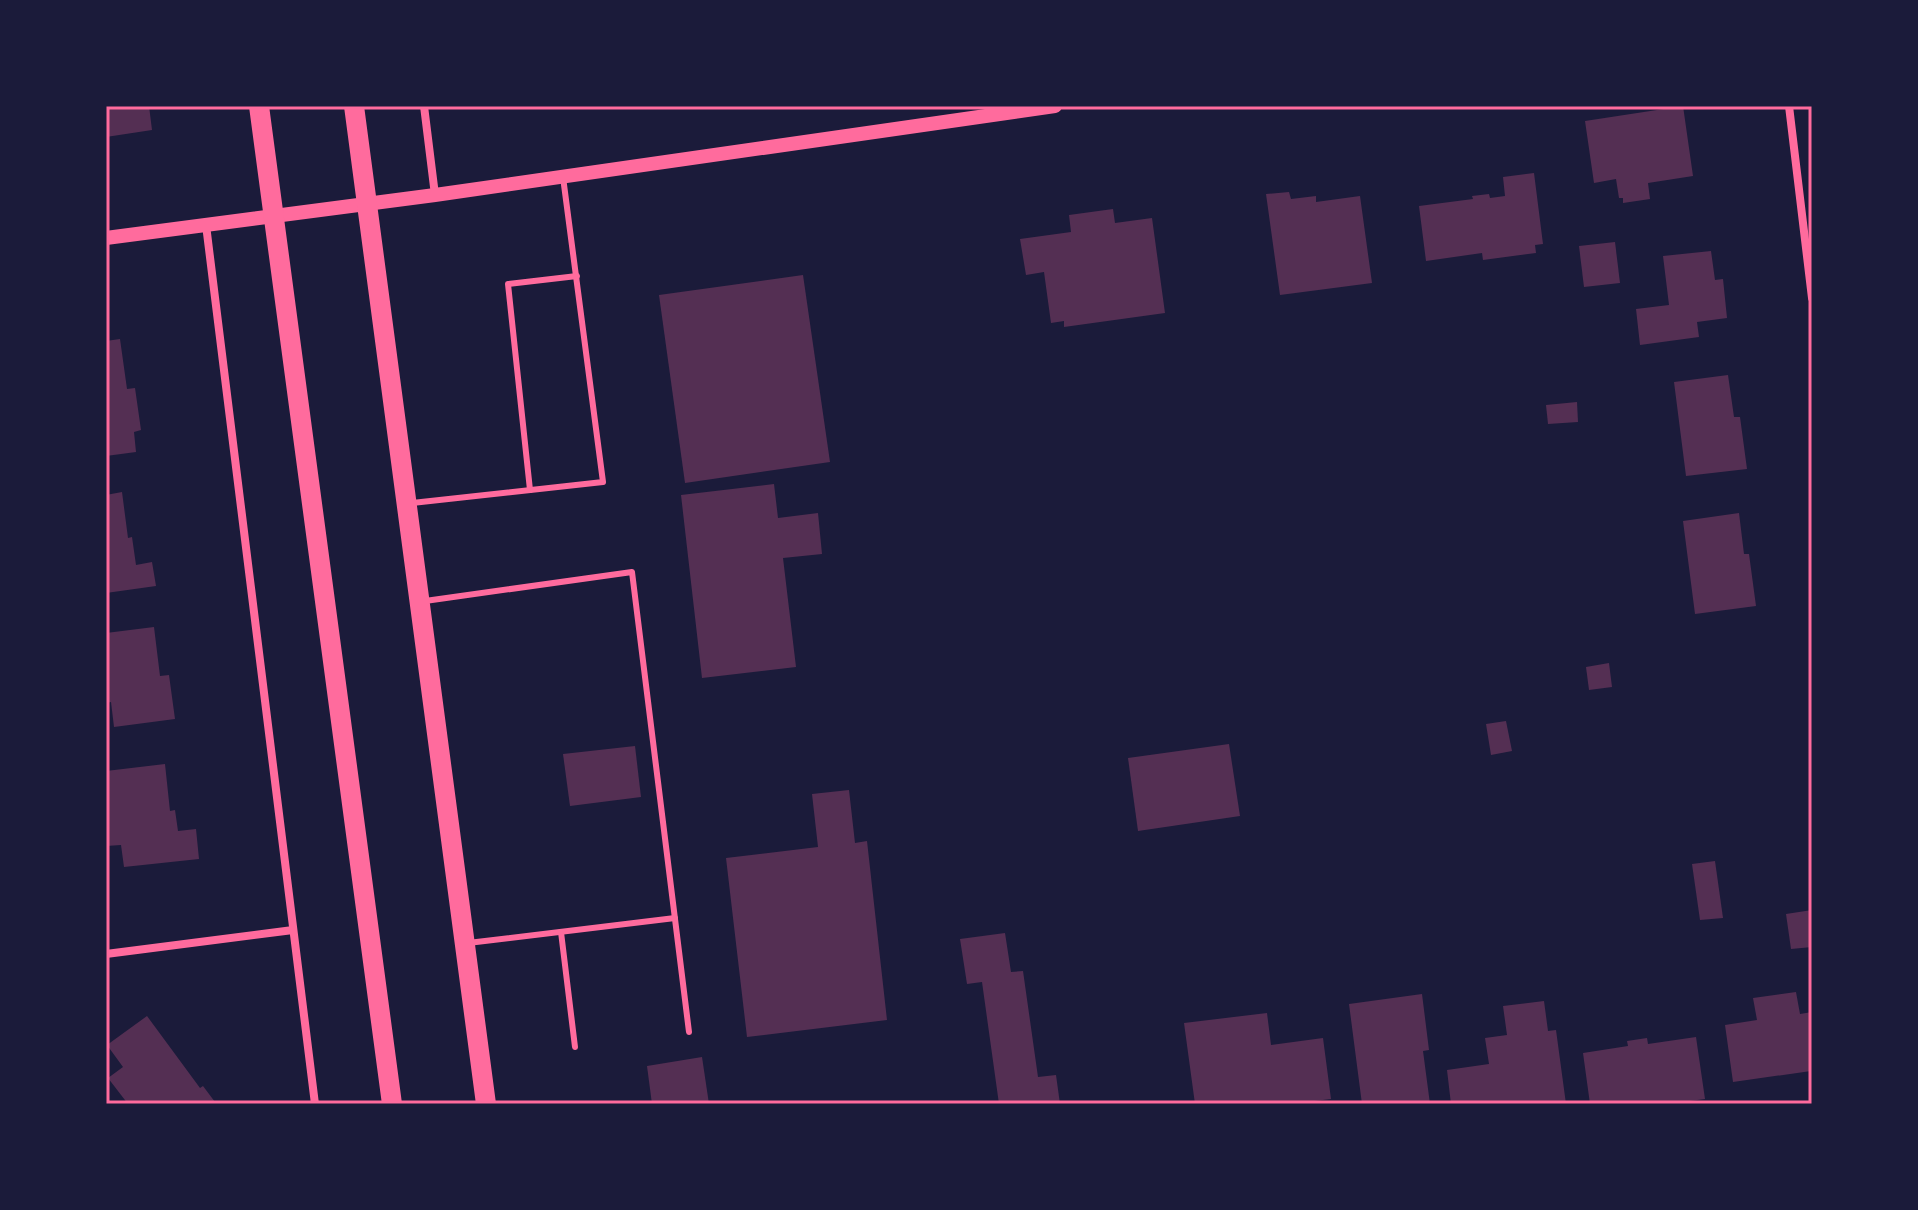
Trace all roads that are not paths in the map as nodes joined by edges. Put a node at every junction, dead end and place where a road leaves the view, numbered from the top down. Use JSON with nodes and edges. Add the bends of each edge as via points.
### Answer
{"nodes":[{"id":1,"x":259,"y":106,"type":"edge"},
{"id":2,"x":354,"y":106,"type":"edge"},
{"id":3,"x":424,"y":106,"type":"edge"},
{"id":4,"x":1055,"y":106,"type":"edge"},
{"id":5,"x":1789,"y":106,"type":"edge"},
{"id":6,"x":563,"y":177,"type":"junction"},
{"id":7,"x":435,"y":195,"type":"junction"},
{"id":8,"x":368,"y":204,"type":"junction"},
{"id":9,"x":273,"y":216,"type":"junction"},
{"id":10,"x":206,"y":225,"type":"junction"},
{"id":11,"x":106,"y":238,"type":"edge"},
{"id":12,"x":577,"y":276,"type":"junction"},
{"id":13,"x":1812,"y":298,"type":"edge"},
{"id":14,"x":530,"y":490,"type":"junction"},
{"id":15,"x":407,"y":503,"type":"junction"},
{"id":16,"x":420,"y":602,"type":"junction"},
{"id":17,"x":675,"y":918,"type":"junction"},
{"id":18,"x":293,"y":930,"type":"junction"},
{"id":19,"x":561,"y":932,"type":"junction"},
{"id":20,"x":464,"y":943,"type":"junction"},
{"id":21,"x":106,"y":954,"type":"edge"},
{"id":22,"x":689,"y":1032,"type":"dead end"},
{"id":23,"x":575,"y":1047,"type":"dead end"},
{"id":24,"x":315,"y":1104,"type":"edge"},
{"id":25,"x":392,"y":1104,"type":"edge"},
{"id":26,"x":486,"y":1104,"type":"edge"}],
"edges":[{"from":1,"to":9,"type":"main road"},
{"from":2,"to":8,"type":"main road"},
{"from":3,"to":7,"type":"street"},
{"from":4,"to":6,"type":"street"},
{"from":5,"to":13,"type":"street"},
{"from":6,"to":7,"type":"street"},
{"from":6,"to":12,"type":"lane"},
{"from":7,"to":8,"type":"street"},
{"from":8,"to":9,"type":"street"},
{"from":8,"to":15,"type":"main road"},
{"from":9,"to":10,"type":"street"},
{"from":9,"to":25,"type":"main road"},
{"from":10,"to":11,"type":"street"},
{"from":10,"to":18,"type":"street"},
{"from":12,"to":14,"type":"lane","via":[[508,284]]},
{"from":12,"to":14,"type":"lane","via":[[603,482]]},
{"from":14,"to":15,"type":"lane"},
{"from":15,"to":16,"type":"main road"},
{"from":16,"to":17,"type":"lane","via":[[632,572]]},
{"from":16,"to":20,"type":"main road"},
{"from":17,"to":19,"type":"lane"},
{"from":17,"to":22,"type":"lane"},
{"from":18,"to":21,"type":"street"},
{"from":18,"to":24,"type":"street"},
{"from":19,"to":20,"type":"lane"},
{"from":19,"to":23,"type":"lane"},
{"from":20,"to":26,"type":"main road"}]}
